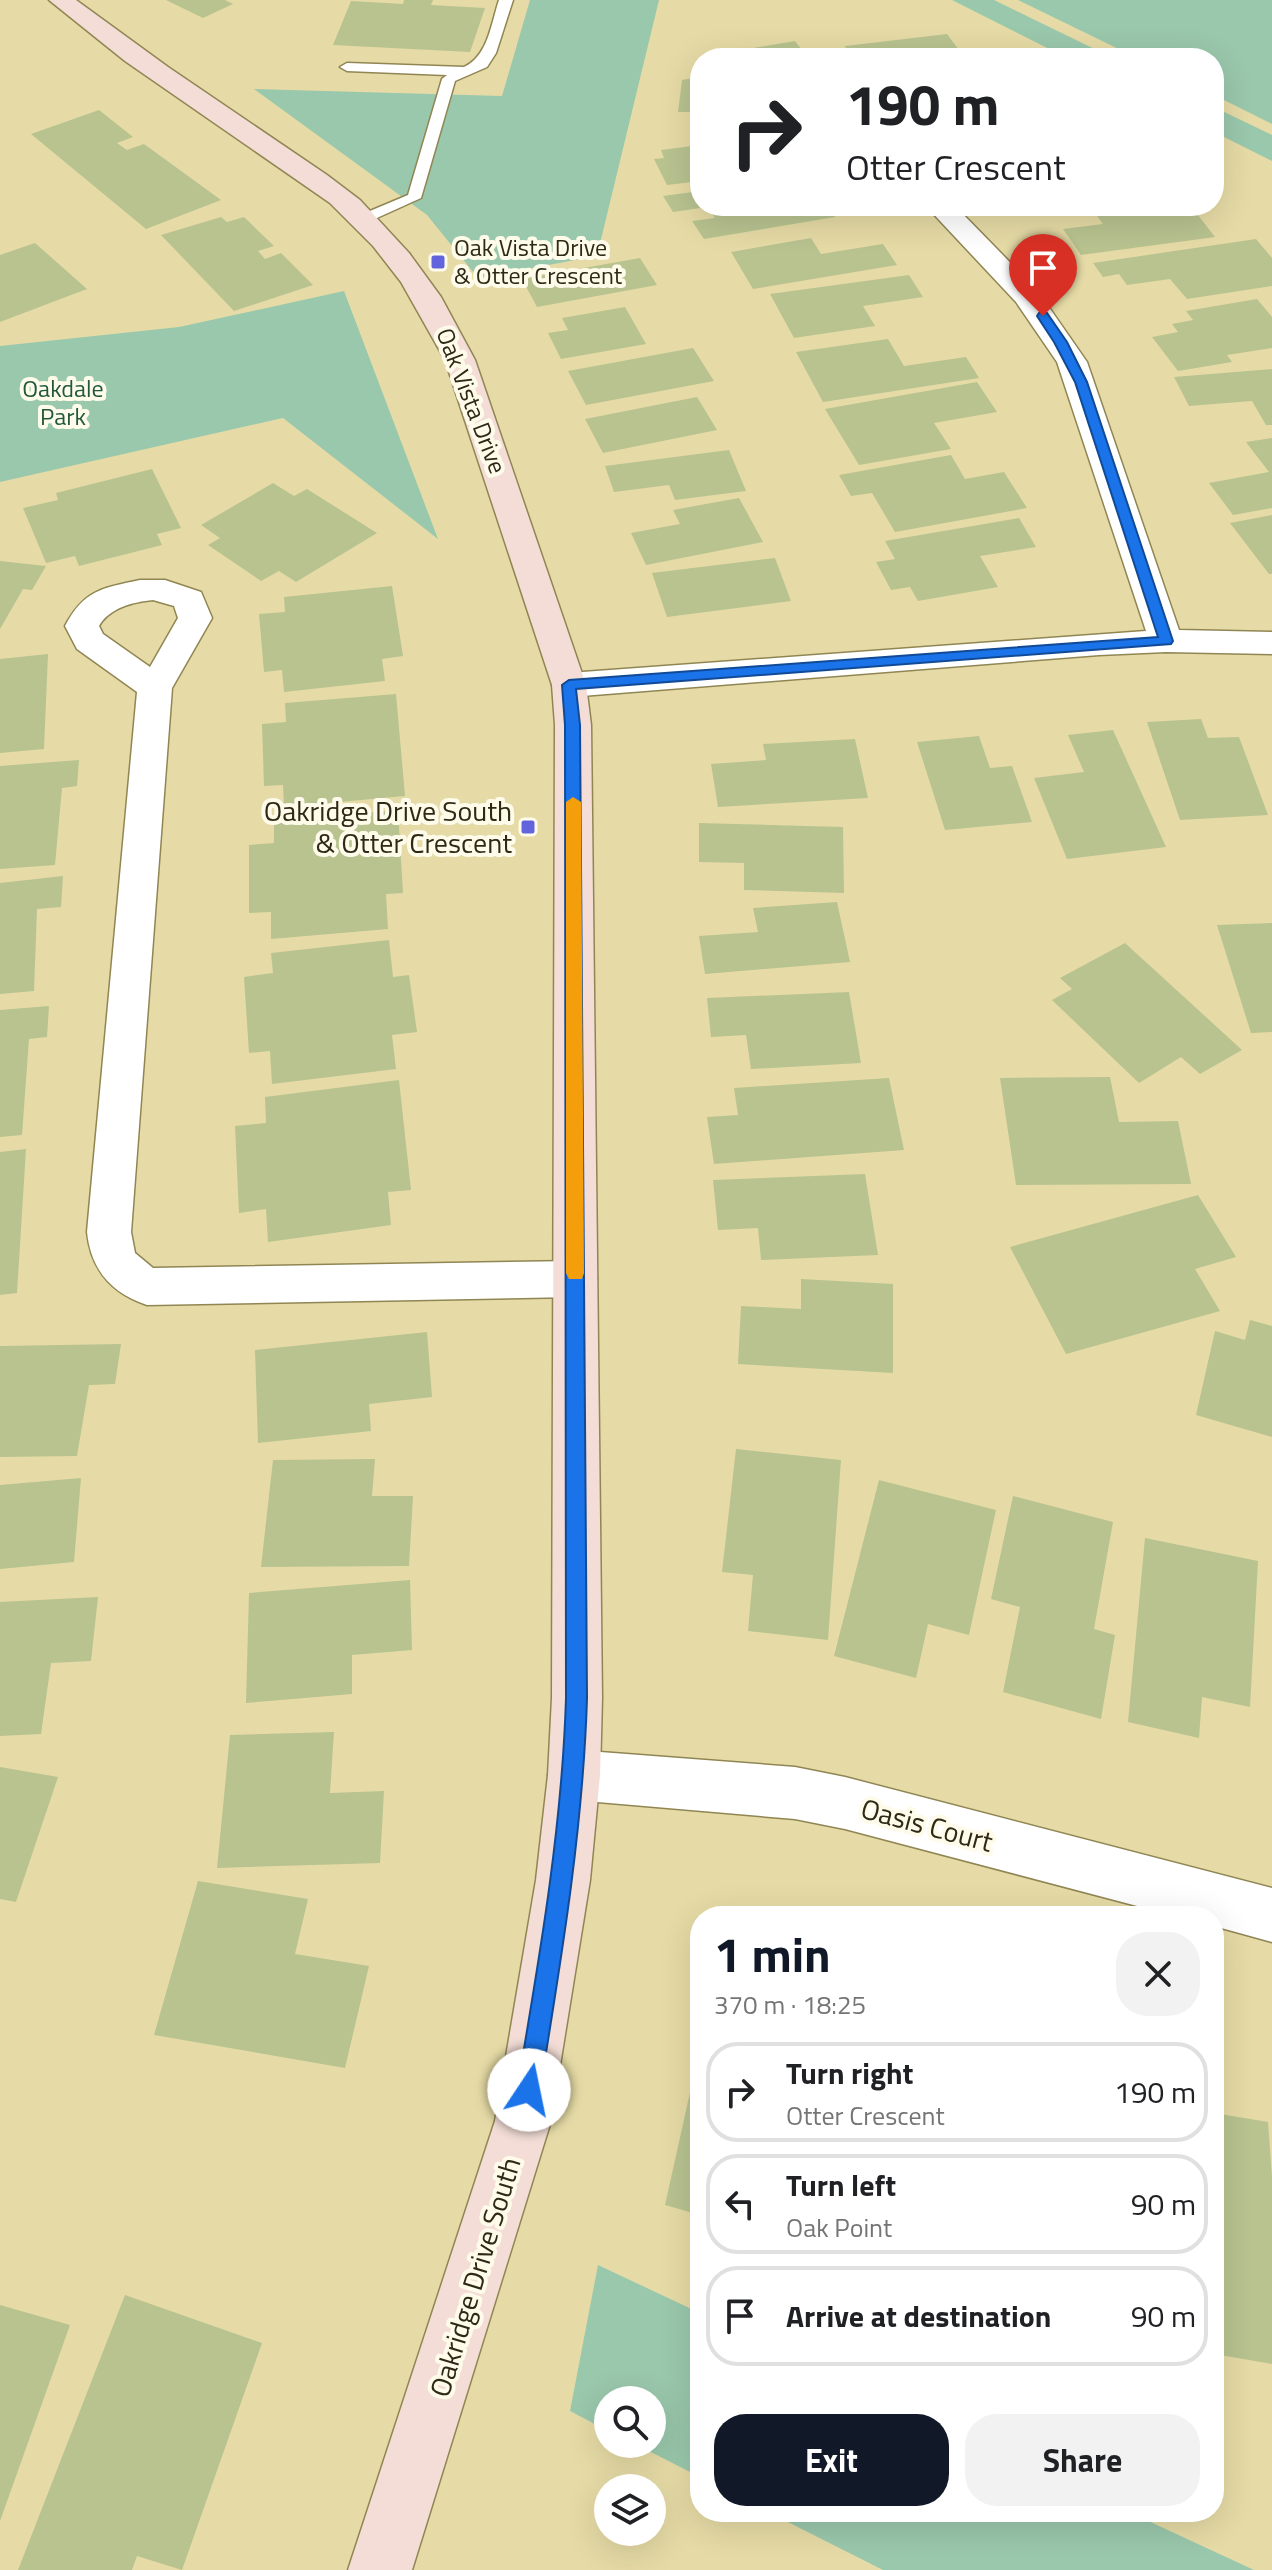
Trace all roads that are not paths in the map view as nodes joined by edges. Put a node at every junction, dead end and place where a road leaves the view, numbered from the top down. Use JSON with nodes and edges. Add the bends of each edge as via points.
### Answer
{"nodes":[{"id":1,"x":61,"y":0,"type":"edge"},
{"id":2,"x":506,"y":0,"type":"edge"},
{"id":3,"x":347,"y":67,"type":"dead end"},
{"id":4,"x":463,"y":71,"type":"junction"},
{"id":5,"x":950,"y":216,"type":"edge"},
{"id":6,"x":363,"y":219,"type":"junction"},
{"id":7,"x":1166,"y":641,"type":"junction"},
{"id":8,"x":1272,"y":643,"type":"edge"},
{"id":9,"x":569,"y":685,"type":"junction"},
{"id":10,"x":155,"y":688,"type":"dead end"},
{"id":11,"x":575,"y":1279,"type":"junction"},
{"id":12,"x":574,"y":1775,"type":"junction"},
{"id":13,"x":1272,"y":1915,"type":"edge"},
{"id":14,"x":380,"y":2570,"type":"edge"}],
"edges":[{"from":1,"to":6,"type":"street","name":"Oak Vista Drive","via":[[326,187]]},
{"from":2,"to":4,"type":"lane","via":[[489,53],[482,64]]},
{"from":3,"to":4,"type":"lane"},
{"from":4,"to":6,"type":"lane","via":[[449,79],[414,198]]},
{"from":5,"to":7,"type":"street","via":[[1027,296],[1072,362]]},
{"from":6,"to":9,"type":"street","name":"Oak Vista Drive","via":[[437,312],[460,360]]},
{"from":7,"to":8,"type":"street"},
{"from":7,"to":9,"type":"street"},
{"from":9,"to":11,"type":"street","name":"Oakridge Drive South"},
{"from":10,"to":11,"type":"street","via":[[109,1232],[111,1254],[120,1269],[147,1287]]},
{"from":11,"to":12,"type":"street","name":"Oakridge Drive South"},
{"from":12,"to":13,"type":"street","name":"Oasis Court","via":[[795,1793],[845,1803]]},
{"from":12,"to":14,"type":"street","name":"Oakridge Drive South","via":[[546,1997],[523,2121]]}]}
